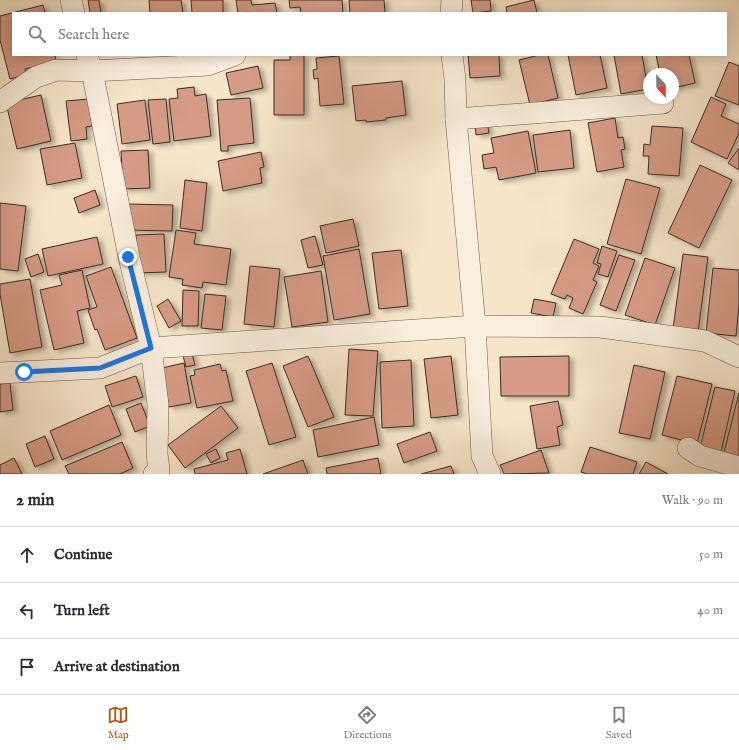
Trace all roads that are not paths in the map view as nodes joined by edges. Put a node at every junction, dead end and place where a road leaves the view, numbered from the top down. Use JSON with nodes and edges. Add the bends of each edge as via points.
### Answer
{"nodes":[{"id":1,"x":72,"y":0,"type":"edge"},
{"id":2,"x":452,"y":0,"type":"edge"},
{"id":3,"x":74,"y":12,"type":"edge"},
{"id":4,"x":451,"y":12,"type":"edge"},
{"id":5,"x":232,"y":56,"type":"edge"},
{"id":6,"x":452,"y":56,"type":"edge"},
{"id":7,"x":89,"y":63,"type":"edge"},
{"id":8,"x":0,"y":102,"type":"edge"},
{"id":9,"x":650,"y":104,"type":"edge"},
{"id":10,"x":456,"y":119,"type":"junction"},
{"id":11,"x":475,"y":326,"type":"junction"},
{"id":12,"x":151,"y":348,"type":"junction"},
{"id":13,"x":739,"y":357,"type":"edge"},
{"id":14,"x":0,"y":373,"type":"edge"},
{"id":15,"x":688,"y":448,"type":"dead end"},
{"id":16,"x":739,"y":467,"type":"edge"},
{"id":17,"x":154,"y":474,"type":"edge"},
{"id":18,"x":490,"y":474,"type":"edge"}],
"edges":[{"from":1,"to":3,"type":"street"},
{"from":2,"to":4,"type":"street"},
{"from":5,"to":7,"type":"street","via":[[208,65]]},
{"from":6,"to":10,"type":"street"},
{"from":7,"to":8,"type":"street","via":[[36,77]]},
{"from":7,"to":12,"type":"street","via":[[128,257]]},
{"from":9,"to":10,"type":"street"},
{"from":10,"to":11,"type":"street"},
{"from":11,"to":12,"type":"street"},
{"from":11,"to":13,"type":"street","via":[[600,328],[705,342]]},
{"from":11,"to":18,"type":"street","via":[[482,456]]},
{"from":12,"to":14,"type":"street","via":[[100,368]]},
{"from":12,"to":17,"type":"street","via":[[158,406],[157,454],[160,470]]},
{"from":15,"to":16,"type":"street","via":[[700,456]]}]}
